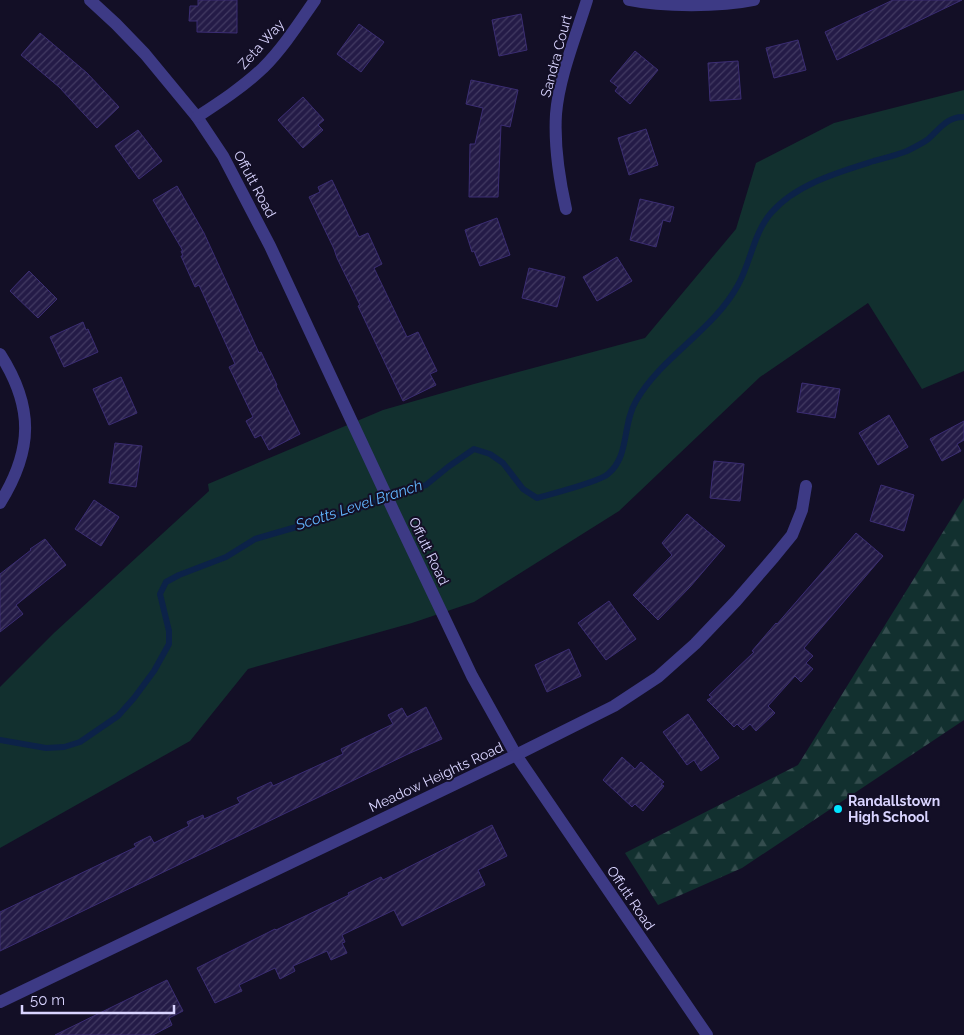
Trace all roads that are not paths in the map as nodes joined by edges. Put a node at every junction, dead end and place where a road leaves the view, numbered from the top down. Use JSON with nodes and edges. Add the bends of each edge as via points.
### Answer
{"nodes":[{"id":1,"x":90,"y":0,"type":"edge"},
{"id":2,"x":315,"y":0,"type":"edge"},
{"id":3,"x":587,"y":0,"type":"edge"},
{"id":4,"x":629,"y":0,"type":"edge"},
{"id":5,"x":754,"y":0,"type":"edge"},
{"id":6,"x":197,"y":117,"type":"junction"},
{"id":7,"x":566,"y":209,"type":"dead end"},
{"id":8,"x":0,"y":354,"type":"edge"},
{"id":9,"x":806,"y":486,"type":"dead end"},
{"id":10,"x":0,"y":503,"type":"edge"},
{"id":11,"x":516,"y":755,"type":"junction"},
{"id":12,"x":0,"y":1002,"type":"edge"},
{"id":13,"x":707,"y":1035,"type":"edge"}],
"edges":[{"from":1,"to":6,"type":"street","name":"Offutt Road","via":[[145,54]]},
{"from":2,"to":6,"type":"street","name":"Zeta Way","via":[[263,68]]},
{"from":3,"to":7,"type":"street","name":"Sandra Court","via":[[563,78],[556,113],[558,172]]},
{"from":4,"to":5,"type":"street","via":[[684,6]]},
{"from":6,"to":11,"type":"street","name":"Offutt Road","via":[[223,156],[266,238],[472,676]]},
{"from":8,"to":10,"type":"street","via":[[14,375],[25,427],[22,455],[13,482]]},
{"from":9,"to":11,"type":"street","name":"Meadow Heights Road","via":[[802,510],[792,535],[696,644],[658,677],[614,706]]},
{"from":11,"to":12,"type":"street","name":"Meadow Heights Road"},
{"from":11,"to":13,"type":"street","name":"Offutt Road"}]}
